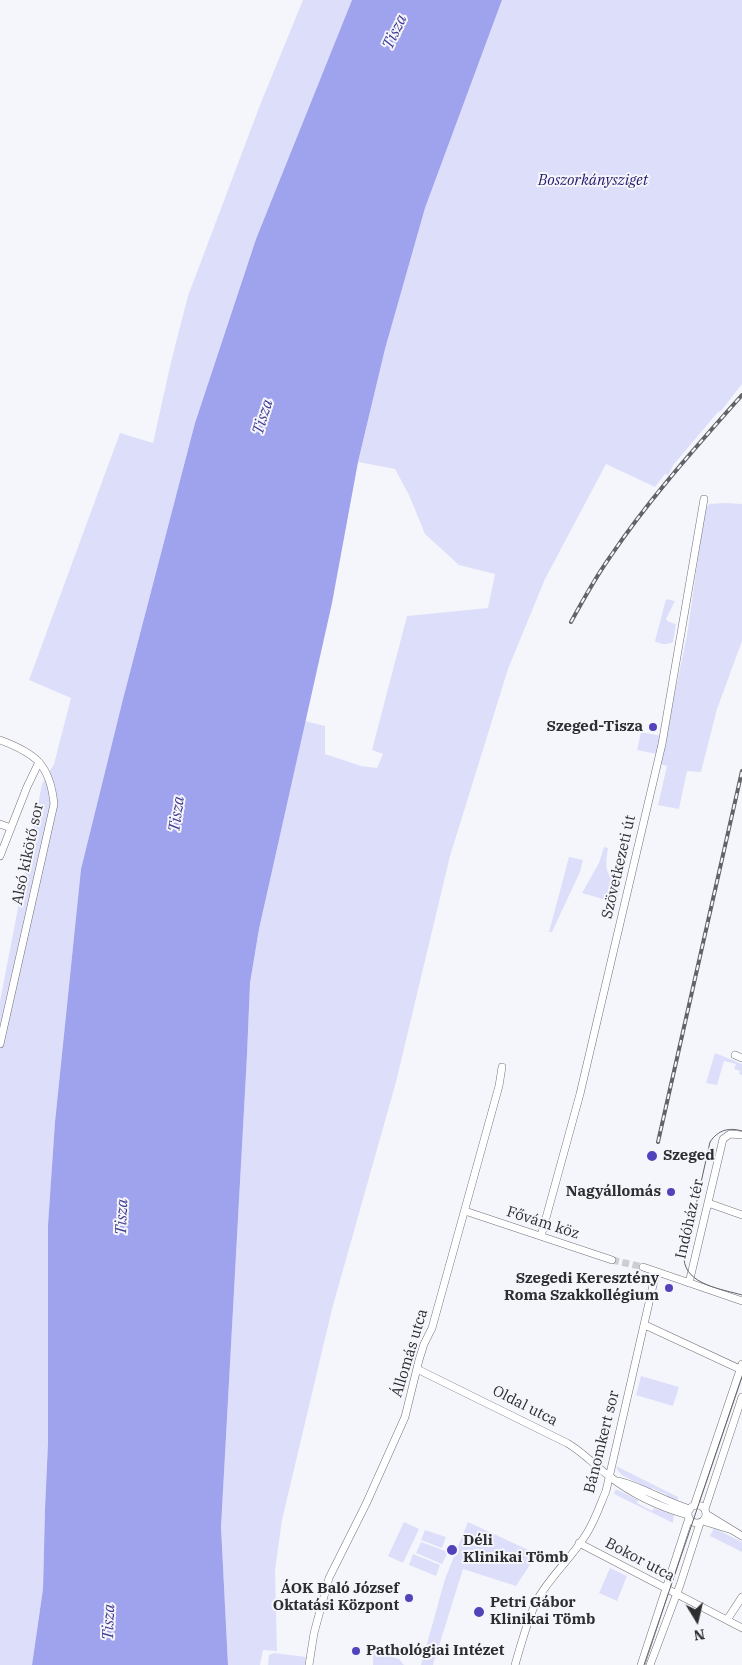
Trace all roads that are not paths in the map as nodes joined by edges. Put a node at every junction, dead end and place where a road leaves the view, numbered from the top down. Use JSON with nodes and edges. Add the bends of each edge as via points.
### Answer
{"nodes":[{"id":1,"x":704,"y":499,"type":"dead end"},
{"id":2,"x":0,"y":740,"type":"edge"},
{"id":3,"x":39,"y":762,"type":"junction"},
{"id":4,"x":0,"y":824,"type":"edge"},
{"id":5,"x":11,"y":828,"type":"junction"},
{"id":6,"x":0,"y":856,"type":"edge"},
{"id":7,"x":0,"y":1044,"type":"edge"},
{"id":8,"x":502,"y":1067,"type":"dead end"},
{"id":9,"x":742,"y":1135,"type":"edge"},
{"id":10,"x":708,"y":1203,"type":"junction"},
{"id":11,"x":465,"y":1211,"type":"junction"},
{"id":12,"x":742,"y":1215,"type":"edge"},
{"id":13,"x":542,"y":1236,"type":"junction"},
{"id":14,"x":612,"y":1260,"type":"tunnel mouth"},
{"id":15,"x":643,"y":1267,"type":"tunnel mouth"},
{"id":16,"x":656,"y":1272,"type":"junction"},
{"id":17,"x":689,"y":1284,"type":"junction"},
{"id":18,"x":742,"y":1302,"type":"edge"},
{"id":19,"x":644,"y":1326,"type":"junction"},
{"id":20,"x":741,"y":1367,"type":"edge"},
{"id":21,"x":417,"y":1369,"type":"junction"},
{"id":22,"x":742,"y":1397,"type":"edge"},
{"id":23,"x":613,"y":1463,"type":"junction"},
{"id":24,"x":596,"y":1466,"type":"junction"},
{"id":25,"x":611,"y":1478,"type":"junction"},
{"id":26,"x":622,"y":1485,"type":"junction"},
{"id":27,"x":606,"y":1491,"type":"junction"},
{"id":28,"x":706,"y":1511,"type":"junction"},
{"id":29,"x":690,"y":1512,"type":"junction"},
{"id":30,"x":701,"y":1522,"type":"junction"},
{"id":31,"x":732,"y":1530,"type":"junction"},
{"id":32,"x":742,"y":1536,"type":"edge"},
{"id":33,"x":579,"y":1544,"type":"junction"},
{"id":34,"x":666,"y":1589,"type":"junction"},
{"id":35,"x":676,"y":1594,"type":"junction"},
{"id":36,"x":742,"y":1597,"type":"edge"},
{"id":37,"x":727,"y":1620,"type":"junction"},
{"id":38,"x":742,"y":1628,"type":"edge"},
{"id":39,"x":309,"y":1665,"type":"edge"},
{"id":40,"x":515,"y":1665,"type":"edge"},
{"id":41,"x":641,"y":1665,"type":"edge"},
{"id":42,"x":650,"y":1665,"type":"edge"}],
"edges":[{"from":1,"to":13,"type":"street","name":"Szövetkezeti út","via":[[662,744],[580,1094]]},
{"from":2,"to":3,"type":"street","name":"Alsó kikötő sor","via":[[24,750]]},
{"from":3,"to":5,"type":"street"},
{"from":3,"to":7,"type":"street","name":"Alsó kikötő sor","via":[[50,780],[54,804]]},
{"from":4,"to":5,"type":"street"},
{"from":5,"to":6,"type":"street"},
{"from":8,"to":11,"type":"street","name":"Állomás utca"},
{"from":9,"to":10,"type":"street","name":"Indóház tér","via":[[725,1136]]},
{"from":10,"to":12,"type":"street"},
{"from":10,"to":17,"type":"street","name":"Indóház tér"},
{"from":11,"to":13,"type":"street","name":"Fővám köz"},
{"from":11,"to":21,"type":"street","name":"Állomás utca"},
{"from":13,"to":14,"type":"street","name":"Fővám köz"},
{"from":15,"to":16,"type":"street"},
{"from":16,"to":17,"type":"street"},
{"from":16,"to":19,"type":"street","name":"Bánomkert sor"},
{"from":17,"to":18,"type":"street"},
{"from":19,"to":20,"type":"street"},
{"from":19,"to":23,"type":"street","name":"Bánomkert sor"},
{"from":20,"to":29,"type":"street"},
{"from":21,"to":24,"type":"street","name":"Oldal utca","via":[[567,1443]]},
{"from":21,"to":39,"type":"street","name":"Állomás utca","via":[[405,1418],[330,1578],[314,1633]]},
{"from":22,"to":28,"type":"street"},
{"from":23,"to":24,"type":"street"},
{"from":23,"to":25,"type":"street","name":"Bánomkert sor"},
{"from":24,"to":25,"type":"street","name":"Oldal utca"},
{"from":25,"to":26,"type":"street","name":"Oldal utca"},
{"from":25,"to":27,"type":"street","name":"Bánomkert sor"},
{"from":25,"to":29,"type":"street","name":"Oldal utca","via":[[629,1483]]},
{"from":26,"to":27,"type":"street"},
{"from":26,"to":29,"type":"street","name":"Oldal utca","via":[[663,1506]]},
{"from":27,"to":33,"type":"street","name":"Bánomkert sor"},
{"from":28,"to":29,"type":"street","via":[[700,1506]]},
{"from":28,"to":30,"type":"street"},
{"from":28,"to":31,"type":"street"},
{"from":29,"to":30,"type":"street","via":[[694,1523]]},
{"from":29,"to":34,"type":"street"},
{"from":30,"to":31,"type":"street"},
{"from":30,"to":35,"type":"street"},
{"from":31,"to":32,"type":"street"},
{"from":33,"to":34,"type":"street","name":"Bokor utca"},
{"from":33,"to":40,"type":"street","name":"Bánomkert sor","via":[[536,1602]]},
{"from":34,"to":35,"type":"street","name":"Bokor utca"},
{"from":34,"to":41,"type":"street"},
{"from":35,"to":37,"type":"street","name":"Bokor utca"},
{"from":35,"to":42,"type":"street"},
{"from":36,"to":37,"type":"street"},
{"from":37,"to":38,"type":"street","name":"Bokor utca"}]}
